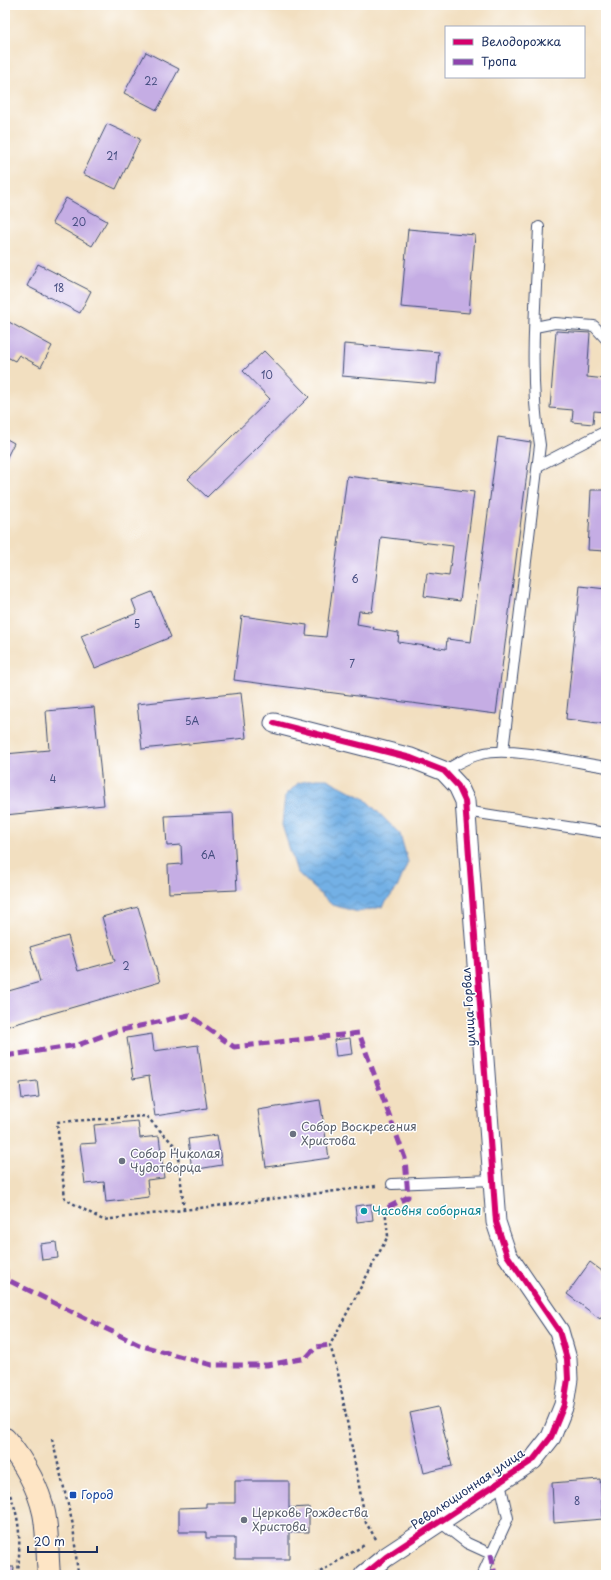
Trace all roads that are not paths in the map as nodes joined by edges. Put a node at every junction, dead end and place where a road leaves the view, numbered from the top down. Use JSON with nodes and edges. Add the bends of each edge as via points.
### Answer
{"nodes":[{"id":1,"x":539,"y":227,"type":"dead end"},
{"id":2,"x":535,"y":327,"type":"junction"},
{"id":3,"x":606,"y":340,"type":"edge"},
{"id":4,"x":606,"y":431,"type":"edge"},
{"id":5,"x":538,"y":466,"type":"junction"},
{"id":6,"x":274,"y":723,"type":"dead end"},
{"id":7,"x":503,"y":750,"type":"junction"},
{"id":8,"x":606,"y":767,"type":"edge"},
{"id":9,"x":444,"y":771,"type":"junction"},
{"id":10,"x":465,"y":811,"type":"junction"},
{"id":11,"x":606,"y":833,"type":"edge"},
{"id":12,"x":493,"y":1180,"type":"junction"},
{"id":13,"x":392,"y":1184,"type":"road end"},
{"id":14,"x":564,"y":1405,"type":"joint"},
{"id":15,"x":5,"y":1439,"type":"edge"},
{"id":16,"x":500,"y":1483,"type":"junction"},
{"id":17,"x":440,"y":1522,"type":"junction"},
{"id":18,"x":491,"y":1554,"type":"junction"},
{"id":19,"x":49,"y":1575,"type":"edge"},
{"id":20,"x":364,"y":1575,"type":"edge"},
{"id":21,"x":482,"y":1575,"type":"edge"}],
"edges":[{"from":1,"to":2,"type":"lane"},
{"from":2,"to":3,"type":"lane","via":[[555,323],[594,326]]},
{"from":2,"to":5,"type":"lane","via":[[535,417],[540,445]]},
{"from":4,"to":5,"type":"lane"},
{"from":5,"to":7,"type":"lane"},
{"from":6,"to":9,"type":"street","name":"улица Горвал","via":[[411,758]]},
{"from":7,"to":8,"type":"lane"},
{"from":7,"to":9,"type":"lane","via":[[481,753],[464,759]]},
{"from":9,"to":10,"type":"street","name":"улица Горвал","via":[[458,786],[465,801]]},
{"from":10,"to":11,"type":"lane"},
{"from":10,"to":12,"type":"street","name":"улица Горвал"},
{"from":12,"to":13,"type":"lane"},
{"from":12,"to":14,"type":"street","name":"улица Горвал","via":[[496,1222],[508,1255],[559,1332],[567,1359],[568,1380]]},
{"from":14,"to":16,"type":"street","name":"Революционная улица","via":[[551,1438],[533,1460]]},
{"from":15,"to":19,"type":"main road","via":[[19,1456],[34,1482],[44,1513]]},
{"from":16,"to":17,"type":"street","name":"Революционная улица"},
{"from":16,"to":18,"type":"lane","via":[[508,1518]]},
{"from":17,"to":18,"type":"lane","via":[[467,1543]]},
{"from":17,"to":20,"type":"street","name":"Революционная улица","via":[[386,1557]]},
{"from":18,"to":21,"type":"lane"}]}
